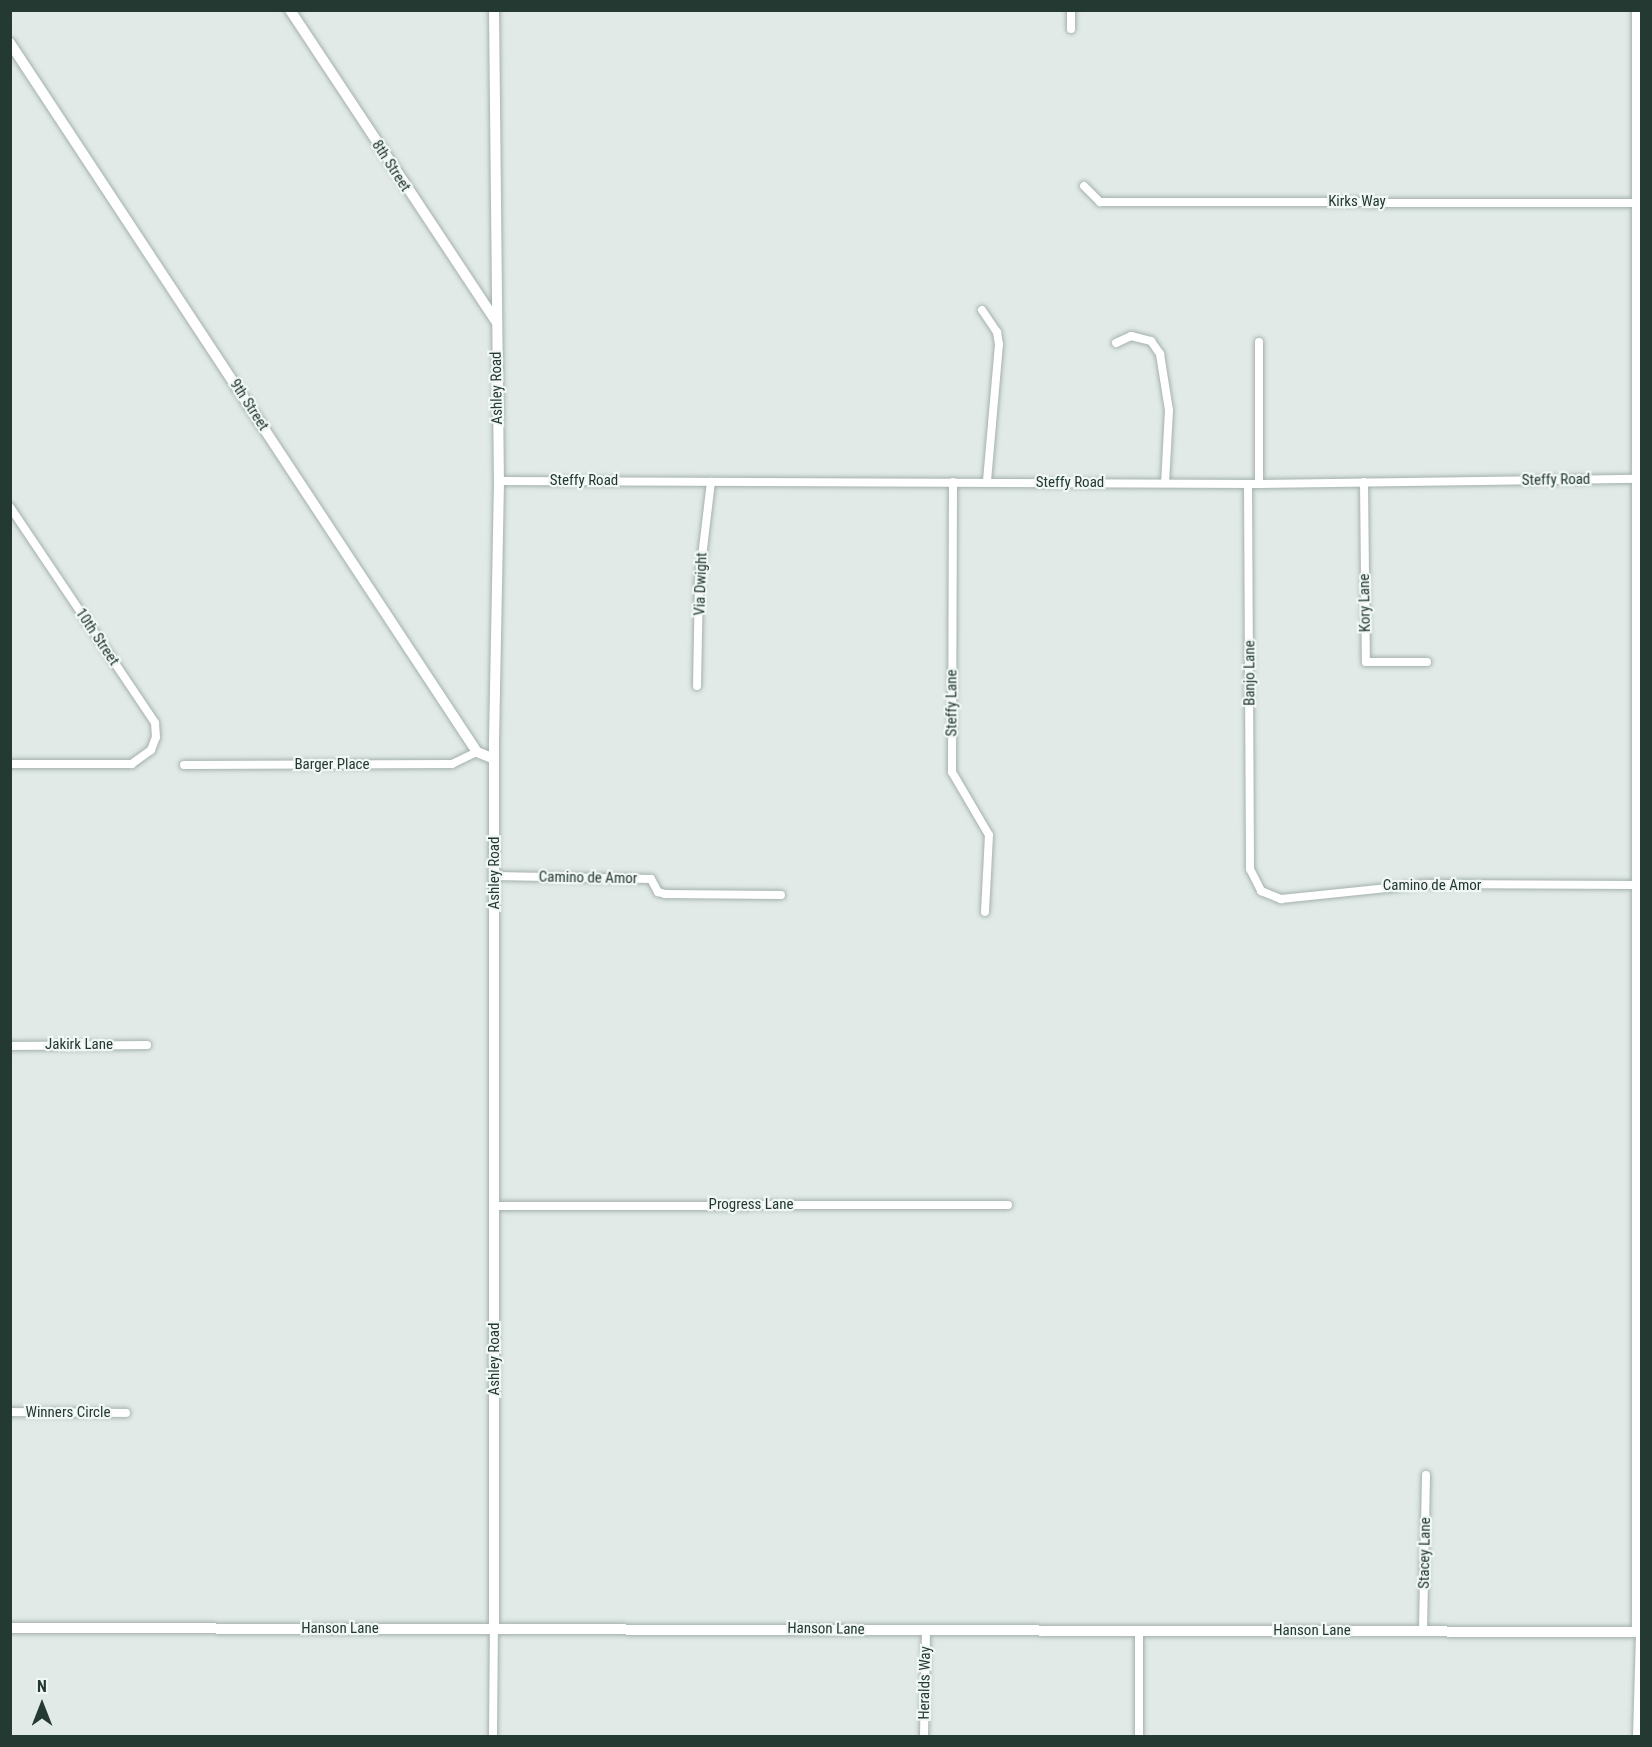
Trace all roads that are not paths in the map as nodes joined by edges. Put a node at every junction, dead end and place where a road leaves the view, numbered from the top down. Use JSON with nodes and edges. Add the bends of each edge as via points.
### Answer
{"nodes":[{"id":1,"x":290,"y":10,"type":"edge"},
{"id":2,"x":494,"y":10,"type":"edge"},
{"id":3,"x":1071,"y":10,"type":"edge"},
{"id":4,"x":1637,"y":10,"type":"edge"},
{"id":5,"x":1071,"y":29,"type":"dead end"},
{"id":6,"x":10,"y":43,"type":"edge"},
{"id":7,"x":1084,"y":186,"type":"dead end"},
{"id":8,"x":1637,"y":202,"type":"junction"},
{"id":9,"x":982,"y":310,"type":"dead end"},
{"id":10,"x":495,"y":320,"type":"junction"},
{"id":11,"x":1259,"y":342,"type":"dead end"},
{"id":12,"x":1116,"y":343,"type":"dead end"},
{"id":13,"x":1639,"y":479,"type":"edge"},
{"id":14,"x":499,"y":481,"type":"junction"},
{"id":15,"x":711,"y":482,"type":"junction"},
{"id":16,"x":953,"y":482,"type":"junction"},
{"id":17,"x":987,"y":482,"type":"junction"},
{"id":18,"x":1364,"y":482,"type":"junction"},
{"id":19,"x":1165,"y":483,"type":"junction"},
{"id":20,"x":1248,"y":484,"type":"junction"},
{"id":21,"x":1259,"y":484,"type":"junction"},
{"id":22,"x":10,"y":507,"type":"edge"},
{"id":23,"x":1427,"y":662,"type":"dead end"},
{"id":24,"x":697,"y":686,"type":"dead end"},
{"id":25,"x":477,"y":752,"type":"junction"},
{"id":26,"x":494,"y":759,"type":"junction"},
{"id":27,"x":10,"y":764,"type":"edge"},
{"id":28,"x":184,"y":765,"type":"dead end"},
{"id":29,"x":1251,"y":862,"type":"joint"},
{"id":30,"x":495,"y":876,"type":"junction"},
{"id":31,"x":1637,"y":885,"type":"junction"},
{"id":32,"x":781,"y":895,"type":"dead end"},
{"id":33,"x":985,"y":912,"type":"dead end"},
{"id":34,"x":147,"y":1045,"type":"dead end"},
{"id":35,"x":10,"y":1046,"type":"edge"},
{"id":36,"x":1008,"y":1205,"type":"dead end"},
{"id":37,"x":495,"y":1206,"type":"junction"},
{"id":38,"x":10,"y":1412,"type":"edge"},
{"id":39,"x":126,"y":1413,"type":"dead end"},
{"id":40,"x":1426,"y":1475,"type":"dead end"},
{"id":41,"x":10,"y":1628,"type":"edge"},
{"id":42,"x":494,"y":1630,"type":"junction"},
{"id":43,"x":926,"y":1630,"type":"junction"},
{"id":44,"x":1138,"y":1631,"type":"junction"},
{"id":45,"x":1424,"y":1631,"type":"junction"},
{"id":46,"x":1639,"y":1632,"type":"edge"},
{"id":47,"x":494,"y":1737,"type":"edge"},
{"id":48,"x":924,"y":1737,"type":"edge"},
{"id":49,"x":1138,"y":1737,"type":"edge"},
{"id":50,"x":1637,"y":1737,"type":"edge"}],
"edges":[{"from":1,"to":10,"type":"street","name":"8th Street"},
{"from":2,"to":10,"type":"street","name":"Ashley Road"},
{"from":3,"to":5,"type":"street"},
{"from":4,"to":8,"type":"street"},
{"from":6,"to":25,"type":"street","name":"9th Street"},
{"from":7,"to":8,"type":"street","name":"Kirks Way","via":[[1100,202]]},
{"from":8,"to":13,"type":"street"},
{"from":9,"to":17,"type":"street","via":[[997,332],[999,344]]},
{"from":10,"to":14,"type":"street","name":"Ashley Road"},
{"from":11,"to":21,"type":"street"},
{"from":12,"to":19,"type":"street","via":[[1131,336],[1151,341],[1160,354],[1169,410]]},
{"from":13,"to":18,"type":"street","name":"Steffy Road"},
{"from":13,"to":31,"type":"street"},
{"from":14,"to":15,"type":"street","name":"Steffy Road"},
{"from":14,"to":26,"type":"street","name":"Ashley Road"},
{"from":15,"to":16,"type":"street","name":"Steffy Road"},
{"from":15,"to":24,"type":"street","name":"Via Dwight","via":[[699,573]]},
{"from":16,"to":17,"type":"street","name":"Steffy Road"},
{"from":16,"to":33,"type":"street","name":"Steffy Lane","via":[[952,772],[989,835]]},
{"from":17,"to":19,"type":"street","name":"Steffy Road"},
{"from":18,"to":21,"type":"street","name":"Steffy Road"},
{"from":18,"to":23,"type":"street","name":"Kory Lane","via":[[1366,662]]},
{"from":19,"to":20,"type":"street","name":"Steffy Road"},
{"from":20,"to":21,"type":"street","name":"Steffy Road"},
{"from":20,"to":29,"type":"street","name":"Banjo Lane"},
{"from":22,"to":27,"type":"street","name":"10th Street","via":[[155,723],[151,750],[132,764]]},
{"from":25,"to":26,"type":"street"},
{"from":25,"to":28,"type":"street","name":"Barger Place","via":[[452,764]]},
{"from":26,"to":30,"type":"street","name":"Ashley Road"},
{"from":29,"to":31,"type":"street","name":"Camino de Amor","via":[[1261,891],[1281,899],[1427,884]]},
{"from":30,"to":32,"type":"street","name":"Camino de Amor","via":[[651,879],[658,892],[665,894]]},
{"from":30,"to":37,"type":"street","name":"Ashley Road"},
{"from":31,"to":46,"type":"street"},
{"from":34,"to":35,"type":"street","name":"Jakirk Lane"},
{"from":36,"to":37,"type":"street","name":"Progress Lane"},
{"from":37,"to":42,"type":"street","name":"Ashley Road"},
{"from":38,"to":39,"type":"street","name":"Winners Circle"},
{"from":40,"to":45,"type":"street","name":"Stacey Lane"},
{"from":41,"to":42,"type":"street","name":"Hanson Lane"},
{"from":42,"to":43,"type":"street","name":"Hanson Lane"},
{"from":42,"to":47,"type":"street","name":"Ashley Road"},
{"from":43,"to":44,"type":"street","name":"Hanson Lane"},
{"from":43,"to":48,"type":"street","name":"Heralds Way"},
{"from":44,"to":45,"type":"street","name":"Hanson Lane"},
{"from":44,"to":49,"type":"street"},
{"from":45,"to":46,"type":"street","name":"Hanson Lane"},
{"from":46,"to":50,"type":"street"}]}
